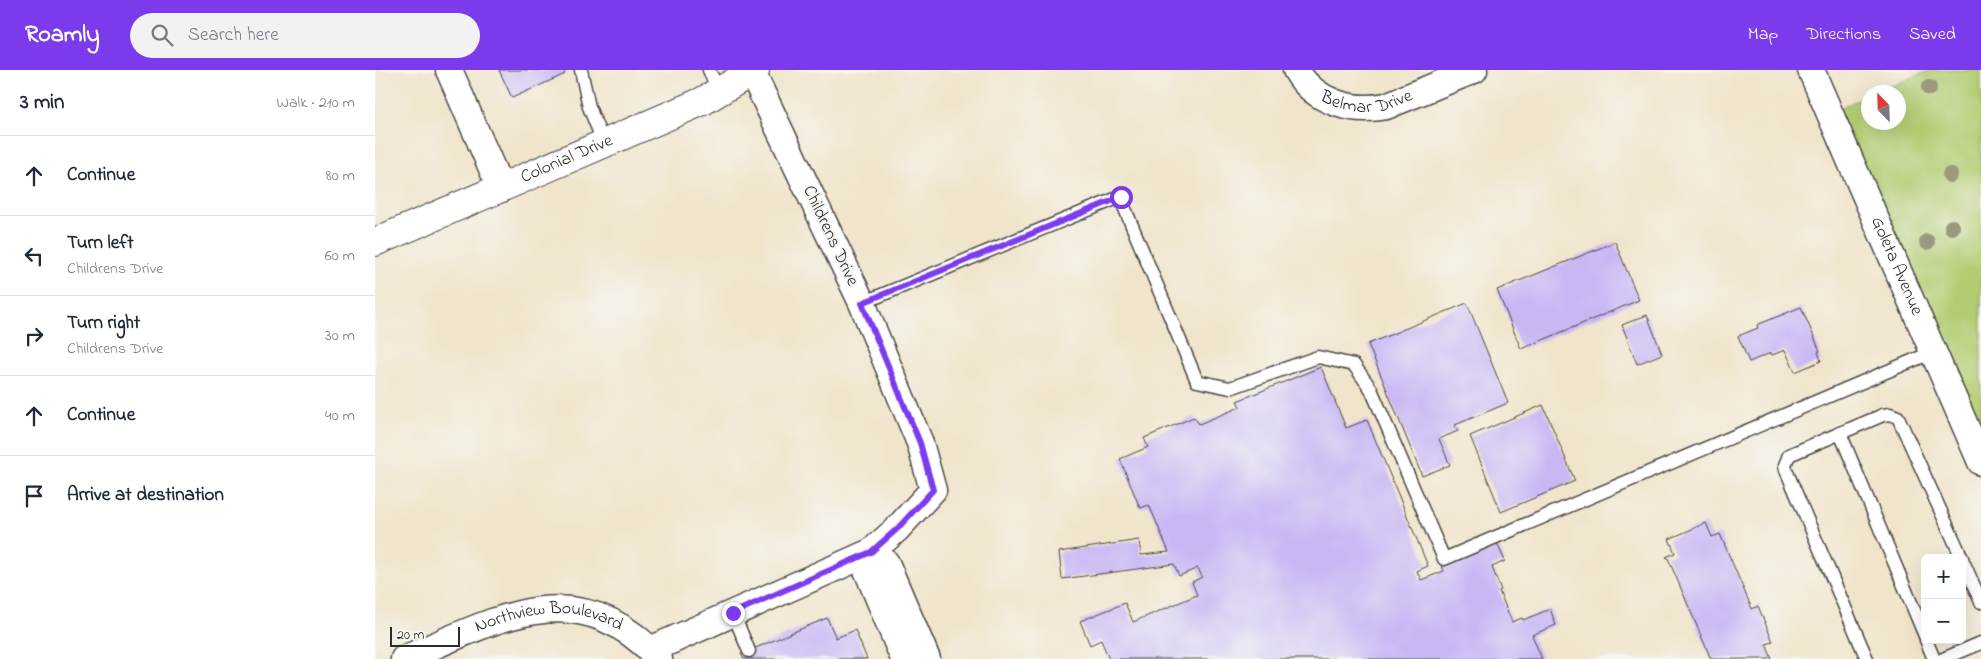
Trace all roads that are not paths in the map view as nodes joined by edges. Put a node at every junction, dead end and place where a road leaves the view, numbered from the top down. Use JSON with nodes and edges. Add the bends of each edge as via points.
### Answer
{"nodes":[{"id":1,"x":449,"y":70,"type":"edge"},
{"id":2,"x":581,"y":70,"type":"edge"},
{"id":3,"x":1295,"y":70,"type":"edge"},
{"id":4,"x":1474,"y":70,"type":"edge"},
{"id":5,"x":1811,"y":70,"type":"edge"},
{"id":6,"x":754,"y":71,"type":"edge"},
{"id":7,"x":1444,"y":76,"type":"edge"},
{"id":8,"x":714,"y":81,"type":"edge"},
{"id":9,"x":604,"y":144,"type":"junction"},
{"id":10,"x":501,"y":189,"type":"junction"},
{"id":11,"x":375,"y":242,"type":"edge"},
{"id":12,"x":862,"y":303,"type":"junction"},
{"id":13,"x":1933,"y":352,"type":"junction"},
{"id":14,"x":1840,"y":433,"type":"junction"},
{"id":15,"x":1981,"y":462,"type":"edge"},
{"id":16,"x":871,"y":552,"type":"junction"},
{"id":17,"x":1960,"y":554,"type":"edge"},
{"id":18,"x":1966,"y":567,"type":"edge"},
{"id":19,"x":1981,"y":602,"type":"edge"},
{"id":20,"x":733,"y":613,"type":"junction"},
{"id":21,"x":1921,"y":626,"type":"edge"},
{"id":22,"x":1928,"y":644,"type":"edge"},
{"id":23,"x":1980,"y":646,"type":"edge"},
{"id":24,"x":749,"y":651,"type":"dead end"},
{"id":25,"x":654,"y":654,"type":"edge"},
{"id":26,"x":403,"y":659,"type":"edge"},
{"id":27,"x":904,"y":659,"type":"edge"},
{"id":28,"x":927,"y":659,"type":"edge"},
{"id":29,"x":1867,"y":659,"type":"edge"},
{"id":30,"x":1934,"y":659,"type":"edge"},
{"id":31,"x":1943,"y":659,"type":"edge"}],
"edges":[{"from":1,"to":10,"type":"street"},
{"from":2,"to":9,"type":"lane","via":[[589,107]]},
{"from":3,"to":7,"type":"street","name":"Belmar Drive","via":[[1315,92],[1333,102],[1352,108],[1372,109],[1387,106]]},
{"from":4,"to":7,"type":"street","name":"Belmar Drive"},
{"from":5,"to":13,"type":"street","name":"Goleta Avenue"},
{"from":6,"to":8,"type":"street","name":"Colonial Drive"},
{"from":6,"to":12,"type":"street","name":"Childrens Drive"},
{"from":8,"to":9,"type":"street","name":"Colonial Drive","via":[[703,100]]},
{"from":9,"to":10,"type":"street","name":"Colonial Drive"},
{"from":10,"to":11,"type":"street","name":"Colonial Drive"},
{"from":12,"to":13,"type":"lane","via":[[1121,197],[1197,381],[1230,388],[1318,357],[1354,365],[1371,389],[1443,559]]},
{"from":12,"to":16,"type":"street","name":"Childrens Drive","via":[[920,443],[933,490]]},
{"from":13,"to":15,"type":"street","name":"Goleta Avenue"},
{"from":14,"to":17,"type":"lane","via":[[1883,415],[1898,417]]},
{"from":14,"to":21,"type":"lane"},
{"from":14,"to":29,"type":"lane","via":[[1794,452],[1785,465]]},
{"from":16,"to":20,"type":"street"},
{"from":16,"to":27,"type":"street","via":[[867,570]]},
{"from":16,"to":28,"type":"street","via":[[886,563]]},
{"from":18,"to":19,"type":"lane"},
{"from":20,"to":24,"type":"lane"},
{"from":20,"to":25,"type":"street"},
{"from":22,"to":30,"type":"lane"},
{"from":23,"to":31,"type":"lane"},
{"from":25,"to":26,"type":"street","name":"Northview Boulevard","via":[[625,629],[610,621],[563,609],[535,610],[499,619]]}]}
